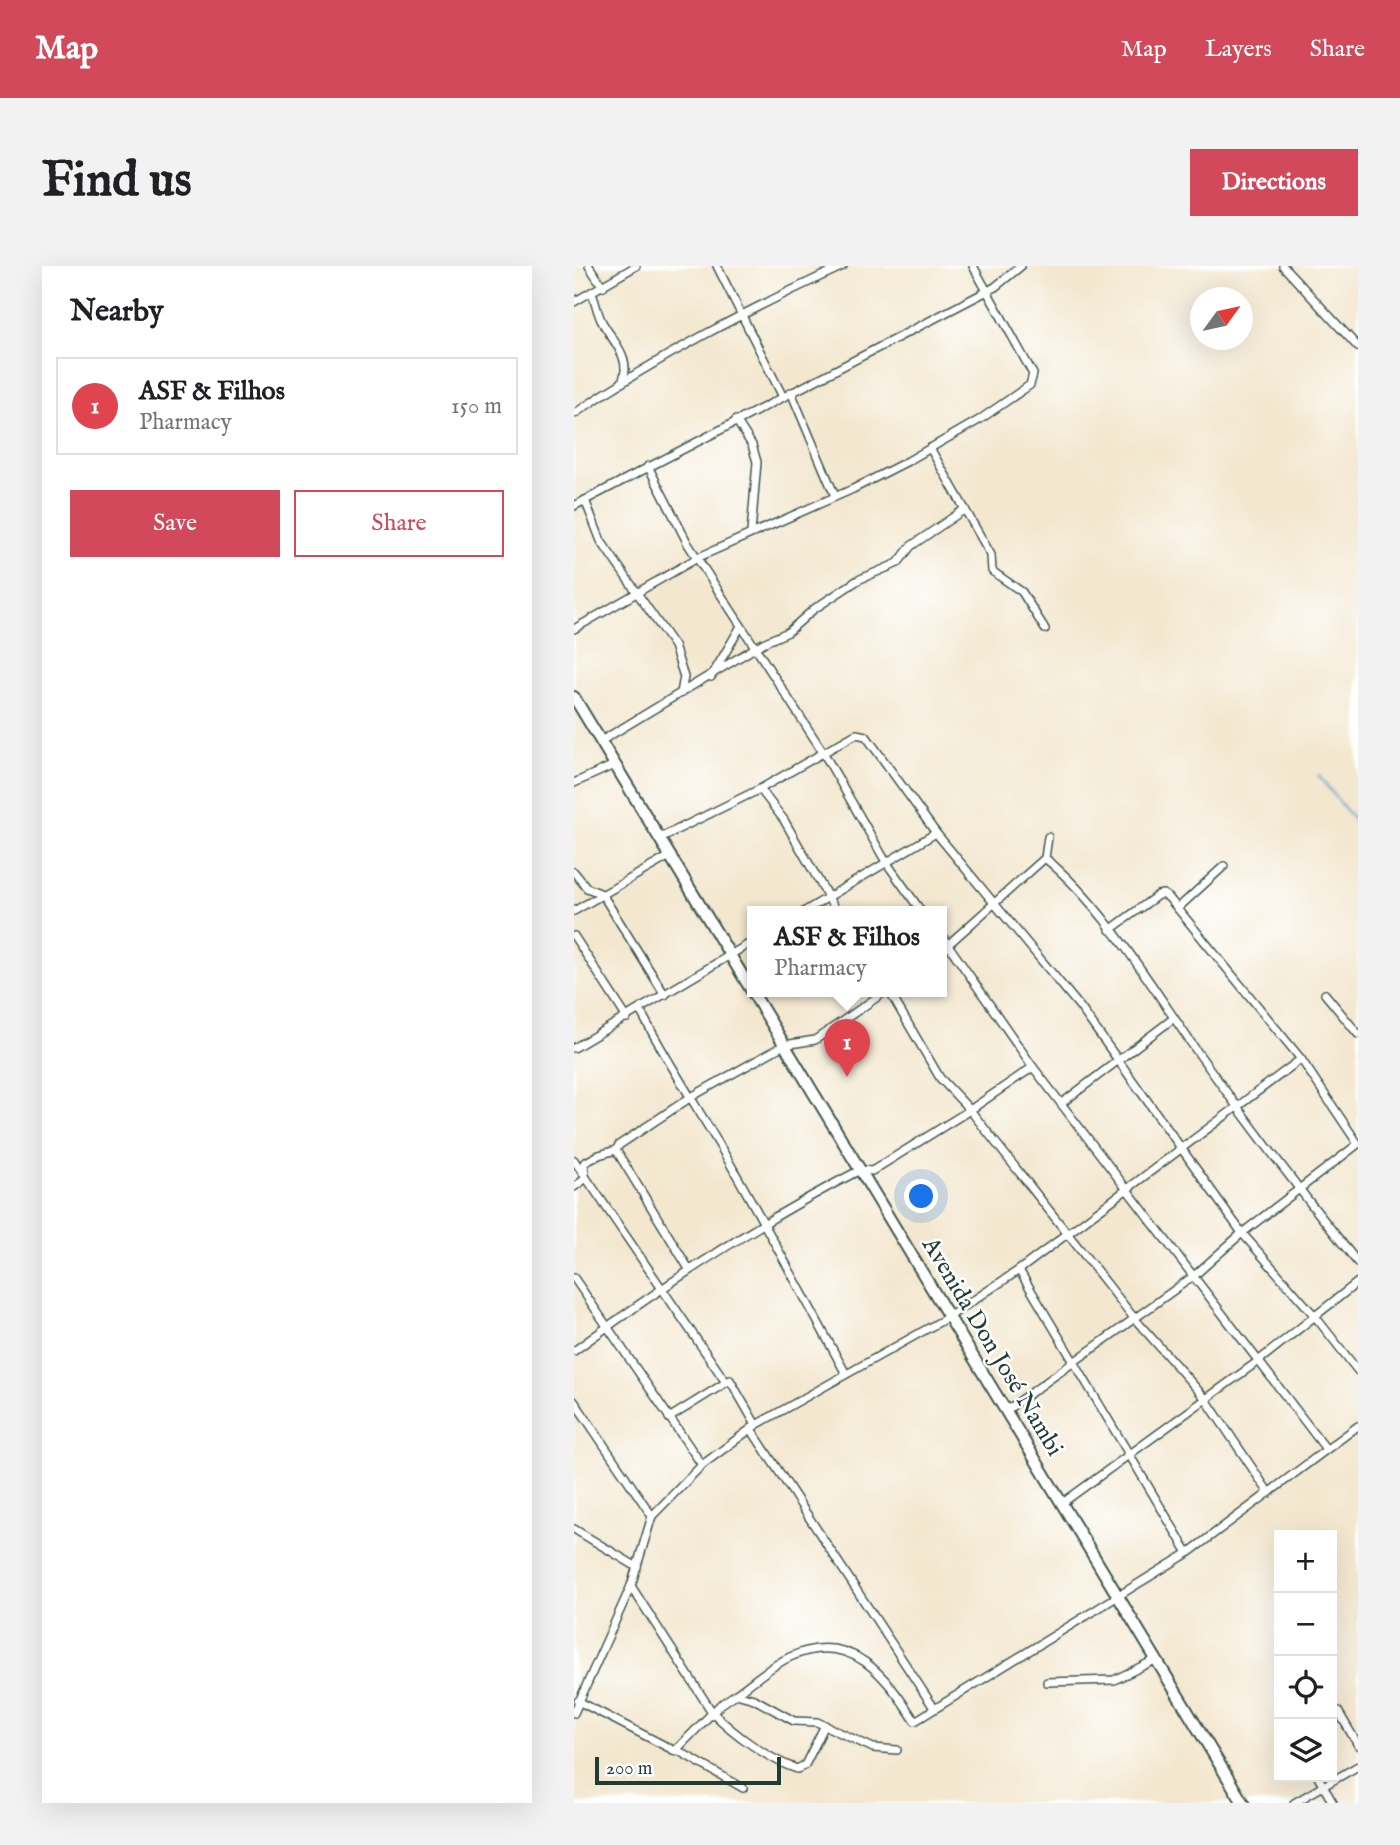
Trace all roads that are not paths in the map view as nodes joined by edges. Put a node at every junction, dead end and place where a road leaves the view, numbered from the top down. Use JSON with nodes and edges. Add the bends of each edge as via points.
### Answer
{"nodes":[{"id":1,"x":589,"y":266,"type":"edge"},
{"id":2,"x":636,"y":266,"type":"edge"},
{"id":3,"x":717,"y":266,"type":"edge"},
{"id":4,"x":843,"y":266,"type":"edge"},
{"id":5,"x":973,"y":266,"type":"edge"},
{"id":6,"x":1021,"y":266,"type":"edge"},
{"id":7,"x":1283,"y":266,"type":"edge"},
{"id":8,"x":603,"y":287,"type":"junction"},
{"id":9,"x":988,"y":291,"type":"junction"},
{"id":10,"x":592,"y":292,"type":"junction"},
{"id":11,"x":574,"y":302,"type":"edge"},
{"id":12,"x":742,"y":316,"type":"junction"},
{"id":13,"x":1358,"y":347,"type":"edge"},
{"id":14,"x":622,"y":383,"type":"junction"},
{"id":15,"x":791,"y":392,"type":"junction"},
{"id":16,"x":783,"y":397,"type":"junction"},
{"id":17,"x":574,"y":414,"type":"edge"},
{"id":18,"x":736,"y":420,"type":"junction"},
{"id":19,"x":930,"y":448,"type":"junction"},
{"id":20,"x":648,"y":466,"type":"junction"},
{"id":21,"x":835,"y":496,"type":"junction"},
{"id":22,"x":585,"y":500,"type":"junction"},
{"id":23,"x":574,"y":506,"type":"edge"},
{"id":24,"x":965,"y":509,"type":"junction"},
{"id":25,"x":751,"y":533,"type":"junction"},
{"id":26,"x":699,"y":557,"type":"junction"},
{"id":27,"x":639,"y":592,"type":"junction"},
{"id":28,"x":741,"y":626,"type":"junction"},
{"id":29,"x":574,"y":629,"type":"edge"},
{"id":30,"x":1045,"y":629,"type":"dead end"},
{"id":31,"x":755,"y":649,"type":"junction"},
{"id":32,"x":684,"y":677,"type":"junction"},
{"id":33,"x":710,"y":677,"type":"junction"},
{"id":34,"x":696,"y":684,"type":"junction"},
{"id":35,"x":681,"y":693,"type":"junction"},
{"id":36,"x":574,"y":697,"type":"edge"},
{"id":37,"x":601,"y":741,"type":"junction"},
{"id":38,"x":823,"y":752,"type":"junction"},
{"id":39,"x":614,"y":765,"type":"junction"},
{"id":40,"x":574,"y":783,"type":"edge"},
{"id":41,"x":760,"y":789,"type":"junction"},
{"id":42,"x":936,"y":833,"type":"junction"},
{"id":43,"x":1048,"y":837,"type":"dead end"},
{"id":44,"x":658,"y":839,"type":"junction"},
{"id":45,"x":668,"y":857,"type":"junction"},
{"id":46,"x":1045,"y":858,"type":"junction"},
{"id":47,"x":887,"y":862,"type":"junction"},
{"id":48,"x":1224,"y":866,"type":"dead end"},
{"id":49,"x":574,"y":872,"type":"edge"},
{"id":50,"x":602,"y":894,"type":"junction"},
{"id":51,"x":826,"y":898,"type":"junction"},
{"id":52,"x":993,"y":903,"type":"junction"},
{"id":53,"x":813,"y":906,"type":"edge"},
{"id":54,"x":832,"y":906,"type":"edge"},
{"id":55,"x":918,"y":906,"type":"edge"},
{"id":56,"x":1178,"y":908,"type":"junction"},
{"id":57,"x":574,"y":911,"type":"edge"},
{"id":58,"x":1110,"y":930,"type":"junction"},
{"id":59,"x":574,"y":936,"type":"edge"},
{"id":60,"x":947,"y":942,"type":"edge"},
{"id":61,"x":949,"y":944,"type":"junction"},
{"id":62,"x":747,"y":945,"type":"edge"},
{"id":63,"x":730,"y":956,"type":"junction"},
{"id":64,"x":747,"y":984,"type":"edge"},
{"id":65,"x":1325,"y":994,"type":"dead end"},
{"id":66,"x":665,"y":995,"type":"junction"},
{"id":67,"x":755,"y":997,"type":"edge"},
{"id":68,"x":878,"y":997,"type":"edge"},
{"id":69,"x":891,"y":997,"type":"edge"},
{"id":70,"x":640,"y":1010,"type":"junction"},
{"id":71,"x":626,"y":1018,"type":"junction"},
{"id":72,"x":1174,"y":1018,"type":"junction"},
{"id":73,"x":1358,"y":1034,"type":"edge"},
{"id":74,"x":785,"y":1045,"type":"junction"},
{"id":75,"x":574,"y":1048,"type":"edge"},
{"id":76,"x":1118,"y":1059,"type":"junction"},
{"id":77,"x":1301,"y":1059,"type":"junction"},
{"id":78,"x":1032,"y":1066,"type":"junction"},
{"id":79,"x":691,"y":1097,"type":"junction"},
{"id":80,"x":1062,"y":1103,"type":"junction"},
{"id":81,"x":1236,"y":1107,"type":"junction"},
{"id":82,"x":970,"y":1110,"type":"junction"},
{"id":83,"x":1182,"y":1148,"type":"junction"},
{"id":84,"x":616,"y":1150,"type":"junction"},
{"id":85,"x":574,"y":1160,"type":"edge"},
{"id":86,"x":860,"y":1170,"type":"junction"},
{"id":87,"x":585,"y":1179,"type":"junction"},
{"id":88,"x":574,"y":1187,"type":"edge"},
{"id":89,"x":1125,"y":1189,"type":"junction"},
{"id":90,"x":1298,"y":1189,"type":"junction"},
{"id":91,"x":763,"y":1223,"type":"junction"},
{"id":92,"x":1067,"y":1232,"type":"junction"},
{"id":93,"x":1242,"y":1233,"type":"junction"},
{"id":94,"x":1358,"y":1263,"type":"edge"},
{"id":95,"x":689,"y":1269,"type":"junction"},
{"id":96,"x":1019,"y":1270,"type":"junction"},
{"id":97,"x":1195,"y":1275,"type":"junction"},
{"id":98,"x":574,"y":1278,"type":"edge"},
{"id":99,"x":1358,"y":1282,"type":"edge"},
{"id":100,"x":663,"y":1287,"type":"junction"},
{"id":101,"x":1314,"y":1315,"type":"junction"},
{"id":102,"x":950,"y":1316,"type":"junction"},
{"id":103,"x":1134,"y":1318,"type":"junction"},
{"id":104,"x":607,"y":1326,"type":"junction"},
{"id":105,"x":574,"y":1351,"type":"edge"},
{"id":106,"x":1257,"y":1362,"type":"junction"},
{"id":107,"x":1072,"y":1363,"type":"junction"},
{"id":108,"x":1358,"y":1371,"type":"edge"},
{"id":109,"x":846,"y":1374,"type":"junction"},
{"id":110,"x":725,"y":1381,"type":"junction"},
{"id":111,"x":1205,"y":1398,"type":"junction"},
{"id":112,"x":574,"y":1401,"type":"edge"},
{"id":113,"x":1007,"y":1410,"type":"junction"},
{"id":114,"x":669,"y":1418,"type":"junction"},
{"id":115,"x":1358,"y":1426,"type":"edge"},
{"id":116,"x":753,"y":1427,"type":"junction"},
{"id":117,"x":1326,"y":1449,"type":"junction"},
{"id":118,"x":1128,"y":1455,"type":"junction"},
{"id":119,"x":702,"y":1465,"type":"junction"},
{"id":120,"x":1269,"y":1493,"type":"junction"},
{"id":121,"x":1061,"y":1504,"type":"junction"},
{"id":122,"x":652,"y":1516,"type":"junction"},
{"id":123,"x":574,"y":1529,"type":"edge"},
{"id":124,"x":1188,"y":1553,"type":"junction"},
{"id":125,"x":637,"y":1567,"type":"junction"},
{"id":126,"x":631,"y":1586,"type":"junction"},
{"id":127,"x":1120,"y":1596,"type":"junction"},
{"id":128,"x":1158,"y":1659,"type":"junction"},
{"id":129,"x":1047,"y":1682,"type":"dead end"},
{"id":130,"x":736,"y":1694,"type":"junction"},
{"id":131,"x":578,"y":1701,"type":"junction"},
{"id":132,"x":934,"y":1708,"type":"junction"},
{"id":133,"x":1338,"y":1711,"type":"dead end"},
{"id":134,"x":712,"y":1712,"type":"junction"},
{"id":135,"x":574,"y":1713,"type":"edge"},
{"id":136,"x":825,"y":1725,"type":"junction"},
{"id":137,"x":1358,"y":1745,"type":"edge"},
{"id":138,"x":677,"y":1750,"type":"junction"},
{"id":139,"x":897,"y":1750,"type":"dead end"},
{"id":140,"x":1358,"y":1766,"type":"edge"},
{"id":141,"x":1321,"y":1782,"type":"edge"},
{"id":142,"x":1323,"y":1786,"type":"junction"},
{"id":143,"x":743,"y":1788,"type":"dead end"},
{"id":144,"x":1243,"y":1803,"type":"edge"},
{"id":145,"x":1294,"y":1803,"type":"edge"},
{"id":146,"x":1333,"y":1803,"type":"edge"}],
"edges":[{"from":1,"to":8,"type":"street"},
{"from":2,"to":8,"type":"street"},
{"from":3,"to":12,"type":"street"},
{"from":4,"to":12,"type":"street"},
{"from":5,"to":9,"type":"street"},
{"from":6,"to":9,"type":"street"},
{"from":7,"to":13,"type":"street"},
{"from":8,"to":10,"type":"street"},
{"from":9,"to":15,"type":"street"},
{"from":9,"to":19,"type":"street","via":[[1033,374],[1032,381]]},
{"from":10,"to":11,"type":"street"},
{"from":10,"to":14,"type":"street","via":[[601,320],[625,359]]},
{"from":12,"to":14,"type":"street"},
{"from":12,"to":16,"type":"street"},
{"from":14,"to":17,"type":"street"},
{"from":15,"to":16,"type":"street"},
{"from":15,"to":21,"type":"street"},
{"from":16,"to":18,"type":"street"},
{"from":18,"to":20,"type":"street"},
{"from":18,"to":25,"type":"street","via":[[757,462]]},
{"from":19,"to":21,"type":"street"},
{"from":19,"to":24,"type":"street"},
{"from":20,"to":22,"type":"street"},
{"from":20,"to":26,"type":"street"},
{"from":21,"to":25,"type":"street"},
{"from":22,"to":23,"type":"street"},
{"from":22,"to":27,"type":"street","via":[[601,541]]},
{"from":24,"to":30,"type":"street","via":[[991,555],[992,571],[1022,592]]},
{"from":24,"to":31,"type":"street","via":[[911,546],[898,563],[859,580],[788,632]]},
{"from":25,"to":26,"type":"street"},
{"from":26,"to":27,"type":"street"},
{"from":26,"to":28,"type":"street"},
{"from":27,"to":29,"type":"street"},
{"from":27,"to":32,"type":"street","via":[[674,646]]},
{"from":28,"to":31,"type":"street"},
{"from":28,"to":33,"type":"street"},
{"from":31,"to":33,"type":"street"},
{"from":31,"to":38,"type":"street"},
{"from":32,"to":34,"type":"street"},
{"from":32,"to":35,"type":"street"},
{"from":33,"to":34,"type":"street"},
{"from":34,"to":35,"type":"street"},
{"from":35,"to":37,"type":"street"},
{"from":36,"to":37,"type":"street","name":"Avenida Don José Nambi"},
{"from":37,"to":39,"type":"street","name":"Avenida Don José Nambi"},
{"from":38,"to":41,"type":"street"},
{"from":38,"to":42,"type":"street","via":[[856,734],[866,736]]},
{"from":38,"to":47,"type":"street"},
{"from":39,"to":40,"type":"street"},
{"from":39,"to":44,"type":"street","name":"Avenida Don José Nambi"},
{"from":41,"to":44,"type":"street"},
{"from":41,"to":51,"type":"street","via":[[784,820]]},
{"from":42,"to":47,"type":"street"},
{"from":42,"to":52,"type":"street"},
{"from":43,"to":46,"type":"street"},
{"from":44,"to":45,"type":"street","name":"Avenida Don José Nambi"},
{"from":45,"to":50,"type":"street"},
{"from":45,"to":63,"type":"street","name":"Avenida Don José Nambi"},
{"from":46,"to":52,"type":"street"},
{"from":46,"to":58,"type":"street"},
{"from":47,"to":51,"type":"street"},
{"from":47,"to":55,"type":"street"},
{"from":48,"to":56,"type":"street"},
{"from":49,"to":50,"type":"street","via":[[587,888]]},
{"from":50,"to":57,"type":"street"},
{"from":50,"to":66,"type":"street"},
{"from":51,"to":53,"type":"street"},
{"from":51,"to":54,"type":"street"},
{"from":52,"to":61,"type":"street"},
{"from":52,"to":76,"type":"street"},
{"from":56,"to":58,"type":"street","via":[[1163,894],[1158,895]]},
{"from":56,"to":77,"type":"street"},
{"from":58,"to":72,"type":"street"},
{"from":59,"to":71,"type":"street"},
{"from":60,"to":61,"type":"street"},
{"from":61,"to":78,"type":"street"},
{"from":62,"to":63,"type":"street"},
{"from":63,"to":64,"type":"street","name":"Avenida Don José Nambi"},
{"from":63,"to":66,"type":"street"},
{"from":65,"to":73,"type":"street"},
{"from":66,"to":70,"type":"street"},
{"from":67,"to":74,"type":"street","name":"Avenida Don José Nambi"},
{"from":68,"to":74,"type":"street","via":[[815,1040]]},
{"from":69,"to":82,"type":"street","via":[[940,1078]]},
{"from":70,"to":71,"type":"street"},
{"from":70,"to":79,"type":"street","via":[[673,1075]]},
{"from":71,"to":75,"type":"street"},
{"from":72,"to":76,"type":"street"},
{"from":72,"to":81,"type":"street"},
{"from":74,"to":79,"type":"street"},
{"from":74,"to":86,"type":"street","name":"Avenida Don José Nambi"},
{"from":76,"to":80,"type":"street"},
{"from":76,"to":83,"type":"street"},
{"from":77,"to":81,"type":"street"},
{"from":77,"to":90,"type":"street","via":[[1358,1144]]},
{"from":78,"to":80,"type":"street"},
{"from":78,"to":82,"type":"street"},
{"from":79,"to":84,"type":"street"},
{"from":79,"to":91,"type":"street"},
{"from":80,"to":89,"type":"street"},
{"from":81,"to":83,"type":"street"},
{"from":81,"to":90,"type":"street"},
{"from":82,"to":86,"type":"street","via":[[872,1171]]},
{"from":82,"to":92,"type":"street"},
{"from":83,"to":89,"type":"street"},
{"from":83,"to":93,"type":"street"},
{"from":84,"to":87,"type":"street","via":[[584,1163]]},
{"from":84,"to":95,"type":"street"},
{"from":85,"to":87,"type":"street"},
{"from":86,"to":91,"type":"street"},
{"from":86,"to":102,"type":"street","name":"Avenida Don José Nambi"},
{"from":87,"to":88,"type":"street"},
{"from":87,"to":100,"type":"street"},
{"from":89,"to":92,"type":"street"},
{"from":89,"to":97,"type":"street"},
{"from":90,"to":93,"type":"street"},
{"from":90,"to":94,"type":"street"},
{"from":91,"to":95,"type":"street"},
{"from":91,"to":109,"type":"street"},
{"from":92,"to":96,"type":"street"},
{"from":92,"to":103,"type":"street"},
{"from":93,"to":97,"type":"street"},
{"from":93,"to":101,"type":"street"},
{"from":95,"to":100,"type":"street"},
{"from":96,"to":102,"type":"street"},
{"from":96,"to":107,"type":"street"},
{"from":97,"to":103,"type":"street"},
{"from":97,"to":106,"type":"street"},
{"from":98,"to":104,"type":"street"},
{"from":99,"to":101,"type":"street"},
{"from":100,"to":104,"type":"street"},
{"from":100,"to":110,"type":"street"},
{"from":101,"to":106,"type":"street"},
{"from":101,"to":108,"type":"street"},
{"from":102,"to":109,"type":"street"},
{"from":102,"to":113,"type":"street","name":"Avenida Don José Nambi"},
{"from":103,"to":107,"type":"street"},
{"from":103,"to":111,"type":"street"},
{"from":104,"to":105,"type":"street"},
{"from":104,"to":114,"type":"street"},
{"from":106,"to":111,"type":"street"},
{"from":106,"to":117,"type":"street"},
{"from":107,"to":113,"type":"street"},
{"from":107,"to":118,"type":"street"},
{"from":109,"to":116,"type":"street"},
{"from":110,"to":114,"type":"street"},
{"from":110,"to":116,"type":"street","via":[[730,1380]]},
{"from":111,"to":118,"type":"street"},
{"from":111,"to":120,"type":"street"},
{"from":112,"to":122,"type":"street"},
{"from":113,"to":121,"type":"street","name":"Avenida Don José Nambi"},
{"from":114,"to":119,"type":"street"},
{"from":115,"to":117,"type":"street"},
{"from":116,"to":119,"type":"street"},
{"from":116,"to":132,"type":"street"},
{"from":117,"to":120,"type":"street"},
{"from":118,"to":121,"type":"street"},
{"from":118,"to":124,"type":"street"},
{"from":119,"to":122,"type":"street"},
{"from":120,"to":124,"type":"street"},
{"from":121,"to":127,"type":"street","name":"Avenida Don José Nambi"},
{"from":122,"to":125,"type":"street"},
{"from":123,"to":125,"type":"street"},
{"from":124,"to":127,"type":"street"},
{"from":125,"to":126,"type":"street"},
{"from":126,"to":131,"type":"street"},
{"from":126,"to":134,"type":"street"},
{"from":127,"to":128,"type":"street","name":"Avenida Don José Nambi"},
{"from":127,"to":132,"type":"street"},
{"from":128,"to":129,"type":"street","via":[[1114,1680]]},
{"from":128,"to":144,"type":"street","name":"Avenida Don José Nambi"},
{"from":130,"to":132,"type":"street","via":[[788,1658],[813,1650],[833,1651],[874,1666],[915,1721]]},
{"from":130,"to":134,"type":"street"},
{"from":130,"to":136,"type":"street","via":[[794,1721]]},
{"from":131,"to":135,"type":"street"},
{"from":131,"to":138,"type":"street"},
{"from":133,"to":137,"type":"street"},
{"from":134,"to":136,"type":"street","via":[[797,1769],[805,1765]]},
{"from":134,"to":138,"type":"street"},
{"from":136,"to":139,"type":"street","via":[[873,1748]]},
{"from":138,"to":143,"type":"street"},
{"from":140,"to":142,"type":"street"},
{"from":141,"to":142,"type":"street"},
{"from":142,"to":145,"type":"street"},
{"from":142,"to":146,"type":"street"}]}
